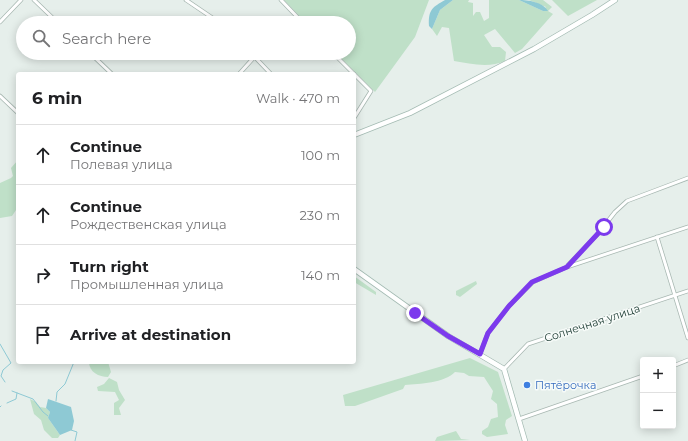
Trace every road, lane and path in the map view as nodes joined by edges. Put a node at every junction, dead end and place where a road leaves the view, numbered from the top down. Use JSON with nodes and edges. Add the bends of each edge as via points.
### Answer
{"nodes":[{"id":1,"x":21,"y":0,"type":"edge"},
{"id":2,"x":34,"y":0,"type":"edge"},
{"id":3,"x":186,"y":0,"type":"edge"},
{"id":4,"x":281,"y":0,"type":"edge"},
{"id":5,"x":615,"y":0,"type":"edge"},
{"id":6,"x":51,"y":16,"type":"edge"},
{"id":7,"x":210,"y":16,"type":"edge"},
{"id":8,"x":297,"y":16,"type":"edge"},
{"id":9,"x":0,"y":22,"type":"edge"},
{"id":10,"x":97,"y":60,"type":"edge"},
{"id":11,"x":252,"y":60,"type":"edge"},
{"id":12,"x":258,"y":60,"type":"edge"},
{"id":13,"x":340,"y":60,"type":"edge"},
{"id":14,"x":110,"y":72,"type":"edge"},
{"id":15,"x":241,"y":72,"type":"edge"},
{"id":16,"x":270,"y":72,"type":"edge"},
{"id":17,"x":352,"y":72,"type":"edge"},
{"id":18,"x":356,"y":76,"type":"edge"},
{"id":19,"x":0,"y":96,"type":"edge"},
{"id":20,"x":16,"y":111,"type":"edge"},
{"id":21,"x":356,"y":115,"type":"edge"},
{"id":22,"x":356,"y":134,"type":"edge"},
{"id":23,"x":688,"y":178,"type":"edge"},
{"id":24,"x":688,"y":227,"type":"edge"},
{"id":25,"x":657,"y":237,"type":"junction"},
{"id":26,"x":567,"y":267,"type":"junction"},
{"id":27,"x":356,"y":270,"type":"edge"},
{"id":28,"x":688,"y":291,"type":"edge"},
{"id":29,"x":676,"y":295,"type":"junction"},
{"id":30,"x":688,"y":338,"type":"edge"},
{"id":31,"x":480,"y":354,"type":"junction"},
{"id":32,"x":688,"y":360,"type":"edge"},
{"id":33,"x":676,"y":365,"type":"edge"},
{"id":34,"x":504,"y":369,"type":"junction"},
{"id":35,"x":640,"y":377,"type":"edge"},
{"id":36,"x":519,"y":418,"type":"junction"},
{"id":37,"x":525,"y":441,"type":"edge"}],
"edges":[{"from":1,"to":9,"type":"street"},
{"from":2,"to":6,"type":"street"},
{"from":3,"to":7,"type":"street"},
{"from":4,"to":8,"type":"street"},
{"from":5,"to":22,"type":"street","via":[[570,29],[520,56],[410,113]]},
{"from":10,"to":14,"type":"street"},
{"from":11,"to":15,"type":"street"},
{"from":12,"to":16,"type":"street"},
{"from":13,"to":17,"type":"street"},
{"from":18,"to":21,"type":"street","via":[[371,91]]},
{"from":19,"to":20,"type":"street"},
{"from":23,"to":26,"type":"street","via":[[627,201]]},
{"from":24,"to":25,"type":"street"},
{"from":25,"to":26,"type":"street"},
{"from":25,"to":29,"type":"street"},
{"from":26,"to":31,"type":"street","via":[[532,282],[488,333]]},
{"from":27,"to":31,"type":"street","via":[[448,336]]},
{"from":28,"to":29,"type":"street","name":"Солнечная улица"},
{"from":29,"to":30,"type":"street"},
{"from":29,"to":34,"type":"street","name":"Солнечная улица","via":[[528,344]]},
{"from":31,"to":34,"type":"street"},
{"from":32,"to":33,"type":"street"},
{"from":34,"to":36,"type":"street"},
{"from":35,"to":36,"type":"street"},
{"from":36,"to":37,"type":"street"}]}
